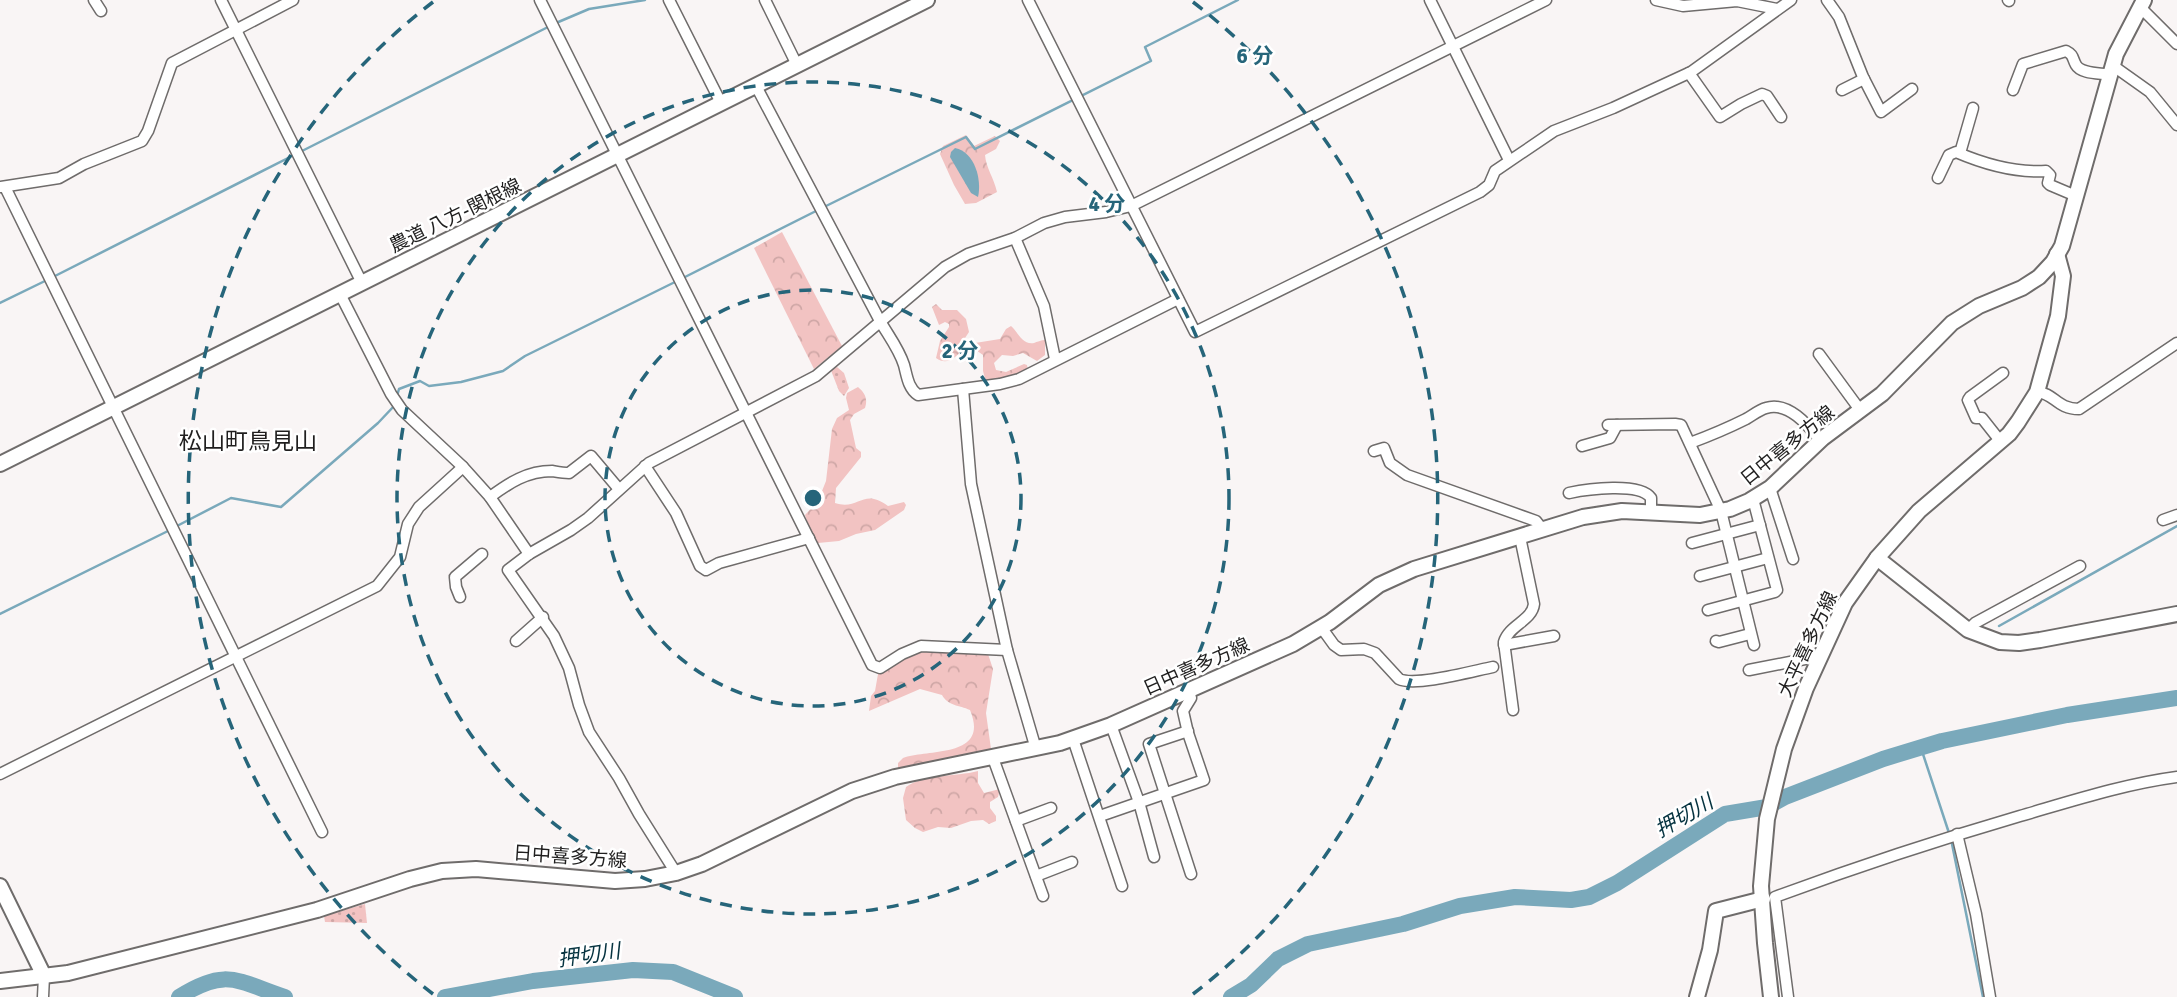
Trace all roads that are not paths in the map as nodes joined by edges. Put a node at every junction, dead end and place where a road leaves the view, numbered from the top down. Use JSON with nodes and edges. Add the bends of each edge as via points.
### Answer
{"nodes":[{"id":1,"x":94,"y":0,"type":"edge"},
{"id":2,"x":221,"y":0,"type":"edge"},
{"id":3,"x":293,"y":0,"type":"edge"},
{"id":4,"x":540,"y":0,"type":"edge"},
{"id":5,"x":668,"y":0,"type":"edge"},
{"id":6,"x":765,"y":0,"type":"edge"},
{"id":7,"x":927,"y":0,"type":"edge"},
{"id":8,"x":1028,"y":0,"type":"edge"},
{"id":9,"x":1430,"y":0,"type":"edge"},
{"id":10,"x":1546,"y":0,"type":"edge"},
{"id":11,"x":1656,"y":0,"type":"edge"},
{"id":12,"x":1791,"y":0,"type":"edge"},
{"id":13,"x":1827,"y":0,"type":"edge"},
{"id":14,"x":2142,"y":4,"type":"edge"},
{"id":15,"x":1777,"y":9,"type":"junction"},
{"id":16,"x":101,"y":11,"type":"dead end"},
{"id":17,"x":236,"y":29,"type":"junction"},
{"id":18,"x":2177,"y":44,"type":"edge"},
{"id":19,"x":1453,"y":46,"type":"junction"},
{"id":20,"x":797,"y":65,"type":"junction"},
{"id":21,"x":2111,"y":70,"type":"junction"},
{"id":22,"x":1689,"y":73,"type":"junction"},
{"id":23,"x":1864,"y":79,"type":"junction"},
{"id":24,"x":757,"y":86,"type":"junction"},
{"id":25,"x":1912,"y":89,"type":"dead end"},
{"id":26,"x":1842,"y":90,"type":"dead end"},
{"id":27,"x":2013,"y":90,"type":"dead end"},
{"id":28,"x":722,"y":103,"type":"junction"},
{"id":29,"x":1973,"y":108,"type":"dead end"},
{"id":30,"x":1781,"y":117,"type":"dead end"},
{"id":31,"x":2177,"y":125,"type":"edge"},
{"id":32,"x":1959,"y":153,"type":"junction"},
{"id":33,"x":618,"y":155,"type":"junction"},
{"id":34,"x":1509,"y":160,"type":"junction"},
{"id":35,"x":1938,"y":178,"type":"dead end"},
{"id":36,"x":2,"y":187,"type":"edge"},
{"id":37,"x":2076,"y":196,"type":"junction"},
{"id":38,"x":1131,"y":206,"type":"junction"},
{"id":39,"x":1015,"y":238,"type":"junction"},
{"id":40,"x":2057,"y":254,"type":"junction"},
{"id":41,"x":362,"y":283,"type":"junction"},
{"id":42,"x":341,"y":294,"type":"junction"},
{"id":43,"x":1178,"y":299,"type":"junction"},
{"id":44,"x":880,"y":320,"type":"junction"},
{"id":45,"x":2177,"y":343,"type":"edge"},
{"id":46,"x":1819,"y":354,"type":"dead end"},
{"id":47,"x":1055,"y":359,"type":"junction"},
{"id":48,"x":2003,"y":373,"type":"dead end"},
{"id":49,"x":963,"y":389,"type":"junction"},
{"id":50,"x":2037,"y":392,"type":"junction"},
{"id":51,"x":113,"y":407,"type":"junction"},
{"id":52,"x":1860,"y":410,"type":"junction"},
{"id":53,"x":747,"y":412,"type":"junction"},
{"id":54,"x":1820,"y":440,"type":"junction"},
{"id":55,"x":2000,"y":442,"type":"junction"},
{"id":56,"x":1690,"y":443,"type":"junction"},
{"id":57,"x":1582,"y":446,"type":"dead end"},
{"id":58,"x":1374,"y":451,"type":"dead end"},
{"id":59,"x":0,"y":464,"type":"edge"},
{"id":60,"x":645,"y":466,"type":"junction"},
{"id":61,"x":463,"y":467,"type":"junction"},
{"id":62,"x":618,"y":488,"type":"junction"},
{"id":63,"x":1770,"y":488,"type":"junction"},
{"id":64,"x":1569,"y":493,"type":"dead end"},
{"id":65,"x":490,"y":497,"type":"junction"},
{"id":66,"x":1753,"y":499,"type":"junction"},
{"id":67,"x":1721,"y":511,"type":"junction"},
{"id":68,"x":1651,"y":513,"type":"junction"},
{"id":69,"x":2177,"y":515,"type":"edge"},
{"id":70,"x":2163,"y":520,"type":"dead end"},
{"id":71,"x":1760,"y":525,"type":"junction"},
{"id":72,"x":1543,"y":530,"type":"junction"},
{"id":73,"x":1726,"y":536,"type":"junction"},
{"id":74,"x":1520,"y":537,"type":"junction"},
{"id":75,"x":809,"y":538,"type":"junction"},
{"id":76,"x":1692,"y":543,"type":"dead end"},
{"id":77,"x":482,"y":554,"type":"dead end"},
{"id":78,"x":529,"y":554,"type":"junction"},
{"id":79,"x":1769,"y":558,"type":"junction"},
{"id":80,"x":1877,"y":558,"type":"junction"},
{"id":81,"x":1793,"y":559,"type":"dead end"},
{"id":82,"x":2080,"y":566,"type":"dead end"},
{"id":83,"x":1734,"y":568,"type":"junction"},
{"id":84,"x":1700,"y":576,"type":"dead end"},
{"id":85,"x":460,"y":597,"type":"dead end"},
{"id":86,"x":1742,"y":601,"type":"junction"},
{"id":87,"x":1708,"y":610,"type":"dead end"},
{"id":88,"x":2177,"y":614,"type":"edge"},
{"id":89,"x":543,"y":617,"type":"junction"},
{"id":90,"x":1321,"y":627,"type":"junction"},
{"id":91,"x":1968,"y":630,"type":"junction"},
{"id":92,"x":1751,"y":634,"type":"junction"},
{"id":93,"x":1554,"y":636,"type":"dead end"},
{"id":94,"x":516,"y":641,"type":"dead end"},
{"id":95,"x":1716,"y":641,"type":"dead end"},
{"id":96,"x":1504,"y":645,"type":"junction"},
{"id":97,"x":1754,"y":645,"type":"dead end"},
{"id":98,"x":1007,"y":650,"type":"junction"},
{"id":99,"x":237,"y":656,"type":"junction"},
{"id":100,"x":1820,"y":656,"type":"junction"},
{"id":101,"x":1493,"y":667,"type":"dead end"},
{"id":102,"x":1749,"y":670,"type":"dead end"},
{"id":103,"x":1189,"y":691,"type":"junction"},
{"id":104,"x":1513,"y":710,"type":"dead end"},
{"id":105,"x":1111,"y":725,"type":"junction"},
{"id":106,"x":1188,"y":731,"type":"junction"},
{"id":107,"x":1073,"y":739,"type":"junction"},
{"id":108,"x":1037,"y":749,"type":"junction"},
{"id":109,"x":993,"y":758,"type":"junction"},
{"id":110,"x":0,"y":774,"type":"edge"},
{"id":111,"x":2177,"y":777,"type":"edge"},
{"id":112,"x":1164,"y":793,"type":"junction"},
{"id":113,"x":1139,"y":803,"type":"junction"},
{"id":114,"x":1051,"y":808,"type":"dead end"},
{"id":115,"x":1100,"y":816,"type":"junction"},
{"id":116,"x":1016,"y":821,"type":"junction"},
{"id":117,"x":322,"y":832,"type":"dead end"},
{"id":118,"x":1957,"y":834,"type":"junction"},
{"id":119,"x":1154,"y":858,"type":"dead end"},
{"id":120,"x":1072,"y":862,"type":"dead end"},
{"id":121,"x":676,"y":873,"type":"junction"},
{"id":122,"x":1191,"y":874,"type":"dead end"},
{"id":123,"x":1036,"y":876,"type":"junction"},
{"id":124,"x":0,"y":886,"type":"edge"},
{"id":125,"x":1122,"y":886,"type":"dead end"},
{"id":126,"x":1762,"y":892,"type":"junction"},
{"id":127,"x":1043,"y":896,"type":"dead end"},
{"id":128,"x":44,"y":976,"type":"junction"},
{"id":129,"x":0,"y":981,"type":"edge"},
{"id":130,"x":43,"y":997,"type":"edge"},
{"id":131,"x":1697,"y":997,"type":"edge"},
{"id":132,"x":1771,"y":997,"type":"edge"},
{"id":133,"x":1788,"y":997,"type":"edge"},
{"id":134,"x":1990,"y":997,"type":"edge"}],
"edges":[{"from":1,"to":16,"type":"street"},
{"from":2,"to":17,"type":"street"},
{"from":3,"to":17,"type":"street"},
{"from":4,"to":33,"type":"street"},
{"from":5,"to":28,"type":"street"},
{"from":6,"to":20,"type":"street"},
{"from":7,"to":20,"type":"main road","name":"農道 八方-関根線"},
{"from":8,"to":38,"type":"street"},
{"from":9,"to":19,"type":"street"},
{"from":10,"to":19,"type":"street"},
{"from":11,"to":15,"type":"street","via":[[1683,6],[1737,1]]},
{"from":12,"to":15,"type":"street"},
{"from":13,"to":23,"type":"street","via":[[1839,17]]},
{"from":14,"to":18,"type":"street"},
{"from":14,"to":21,"type":"main road","name":"日中喜多方線"},
{"from":15,"to":22,"type":"street"},
{"from":17,"to":36,"type":"street","via":[[172,63],[142,141],[51,180]]},
{"from":17,"to":41,"type":"street"},
{"from":19,"to":34,"type":"street"},
{"from":19,"to":38,"type":"street"},
{"from":20,"to":24,"type":"main road","name":"農道 八方-関根線"},
{"from":21,"to":27,"type":"street","via":[[2080,70],[2066,51],[2024,65]]},
{"from":21,"to":31,"type":"street","via":[[2150,92]]},
{"from":21,"to":37,"type":"main road","name":"日中喜多方線"},
{"from":22,"to":30,"type":"street","via":[[1720,117],[1762,94]]},
{"from":22,"to":34,"type":"street","via":[[1554,131]]},
{"from":23,"to":25,"type":"street","via":[[1881,112]]},
{"from":23,"to":26,"type":"street"},
{"from":24,"to":28,"type":"main road","name":"農道 八方-関根線"},
{"from":24,"to":44,"type":"street"},
{"from":28,"to":33,"type":"main road","name":"農道 八方-関根線"},
{"from":29,"to":32,"type":"street"},
{"from":32,"to":35,"type":"street","via":[[1949,155]]},
{"from":32,"to":37,"type":"street","via":[[2013,169],[2046,171],[2050,185]]},
{"from":33,"to":41,"type":"main road","name":"農道 八方-関根線"},
{"from":33,"to":53,"type":"street"},
{"from":34,"to":43,"type":"street","via":[[1480,192],[1195,332]]},
{"from":36,"to":51,"type":"street"},
{"from":37,"to":40,"type":"main road","name":"日中喜多方線"},
{"from":38,"to":39,"type":"street","via":[[1065,217]]},
{"from":38,"to":43,"type":"street"},
{"from":39,"to":44,"type":"street","via":[[945,267]]},
{"from":39,"to":47,"type":"street","via":[[1044,306]]},
{"from":40,"to":50,"type":"main road","name":"大平喜多方線","via":[[2063,276],[2061,300]]},
{"from":40,"to":52,"type":"main road","name":"日中喜多方線","via":[[2030,284],[1952,323],[1896,381]]},
{"from":41,"to":42,"type":"main road","name":"農道 八方-関根線"},
{"from":42,"to":51,"type":"main road","name":"農道 八方-関根線"},
{"from":42,"to":61,"type":"street","via":[[402,410]]},
{"from":43,"to":47,"type":"street"},
{"from":44,"to":49,"type":"street","via":[[898,349],[915,393]]},
{"from":44,"to":53,"type":"street","via":[[816,376]]},
{"from":45,"to":50,"type":"street","via":[[2079,409],[2065,408]]},
{"from":46,"to":52,"type":"street"},
{"from":47,"to":49,"type":"street","via":[[1018,379]]},
{"from":48,"to":55,"type":"street","via":[[1968,400],[1976,418],[1982,418]]},
{"from":49,"to":98,"type":"street","via":[[971,484]]},
{"from":50,"to":55,"type":"main road","name":"大平喜多方線"},
{"from":51,"to":59,"type":"main road","name":"農道 八方-関根線"},
{"from":51,"to":99,"type":"street"},
{"from":52,"to":54,"type":"main road","name":"日中喜多方線"},
{"from":53,"to":60,"type":"street"},
{"from":53,"to":75,"type":"street"},
{"from":54,"to":56,"type":"street","via":[[1807,423],[1789,412],[1767,407]]},
{"from":54,"to":63,"type":"main road","name":"日中喜多方線"},
{"from":55,"to":80,"type":"main road","name":"大平喜多方線","via":[[1919,511]]},
{"from":56,"to":57,"type":"street","via":[[1681,425],[1613,425],[1610,438]]},
{"from":56,"to":67,"type":"street"},
{"from":58,"to":72,"type":"street","via":[[1384,448],[1390,463],[1408,475],[1536,521]]},
{"from":60,"to":62,"type":"street"},
{"from":60,"to":75,"type":"street","via":[[706,570]]},
{"from":61,"to":65,"type":"street"},
{"from":61,"to":99,"type":"street","via":[[419,507],[408,524],[400,557],[377,586]]},
{"from":62,"to":65,"type":"street","via":[[591,456],[569,473],[523,476]]},
{"from":62,"to":78,"type":"street","via":[[571,530]]},
{"from":63,"to":66,"type":"main road","name":"日中喜多方線"},
{"from":63,"to":81,"type":"street"},
{"from":64,"to":68,"type":"street","via":[[1644,491],[1651,498]]},
{"from":65,"to":78,"type":"street"},
{"from":66,"to":67,"type":"main road","name":"日中喜多方線"},
{"from":66,"to":71,"type":"street"},
{"from":67,"to":68,"type":"main road","name":"日中喜多方線"},
{"from":67,"to":73,"type":"street"},
{"from":68,"to":72,"type":"main road","name":"日中喜多方線","via":[[1595,515]]},
{"from":69,"to":70,"type":"street"},
{"from":71,"to":73,"type":"street"},
{"from":71,"to":79,"type":"street"},
{"from":72,"to":74,"type":"main road","name":"日中喜多方線"},
{"from":73,"to":76,"type":"street"},
{"from":73,"to":83,"type":"street"},
{"from":74,"to":90,"type":"main road","name":"日中喜多方線","via":[[1400,575]]},
{"from":74,"to":96,"type":"street","via":[[1533,610],[1506,635]]},
{"from":75,"to":98,"type":"street","via":[[872,665],[880,668],[921,646]]},
{"from":77,"to":85,"type":"street","via":[[455,577]]},
{"from":78,"to":89,"type":"street","via":[[508,570]]},
{"from":79,"to":83,"type":"street"},
{"from":79,"to":86,"type":"street","via":[[1777,590]]},
{"from":80,"to":91,"type":"main road"},
{"from":80,"to":100,"type":"main road","name":"大平喜多方線","via":[[1845,603]]},
{"from":82,"to":91,"type":"street"},
{"from":83,"to":84,"type":"street"},
{"from":83,"to":86,"type":"street"},
{"from":86,"to":87,"type":"street"},
{"from":86,"to":92,"type":"street"},
{"from":88,"to":91,"type":"main road","via":[[2019,643],[2000,642]]},
{"from":89,"to":94,"type":"street"},
{"from":89,"to":121,"type":"street","via":[[569,668],[589,732]]},
{"from":90,"to":101,"type":"street","via":[[1341,650],[1375,653],[1404,682]]},
{"from":90,"to":103,"type":"main road","name":"日中喜多方線"},
{"from":92,"to":95,"type":"street"},
{"from":92,"to":97,"type":"street"},
{"from":93,"to":96,"type":"street"},
{"from":96,"to":104,"type":"street"},
{"from":98,"to":108,"type":"street"},
{"from":99,"to":110,"type":"street"},
{"from":99,"to":117,"type":"street"},
{"from":100,"to":102,"type":"street"},
{"from":100,"to":126,"type":"main road","name":"大平喜多方線","via":[[1784,749],[1767,819]]},
{"from":103,"to":105,"type":"main road","name":"日中喜多方線"},
{"from":103,"to":106,"type":"street","via":[[1191,698],[1183,711]]},
{"from":105,"to":107,"type":"main road","name":"日中喜多方線"},
{"from":105,"to":113,"type":"street"},
{"from":106,"to":112,"type":"street","via":[[1149,744]]},
{"from":106,"to":112,"type":"street","via":[[1204,779]]},
{"from":107,"to":108,"type":"main road","name":"日中喜多方線"},
{"from":107,"to":115,"type":"street"},
{"from":108,"to":109,"type":"main road","name":"日中喜多方線"},
{"from":109,"to":116,"type":"street"},
{"from":109,"to":121,"type":"main road","name":"日中喜多方線","via":[[895,777],[852,791]]},
{"from":111,"to":118,"type":"street","via":[[2096,794]]},
{"from":112,"to":113,"type":"street"},
{"from":112,"to":122,"type":"street"},
{"from":113,"to":115,"type":"street"},
{"from":113,"to":119,"type":"street"},
{"from":114,"to":116,"type":"street"},
{"from":115,"to":125,"type":"street"},
{"from":116,"to":123,"type":"street"},
{"from":118,"to":133,"type":"street","via":[[1775,897]]},
{"from":118,"to":134,"type":"street"},
{"from":120,"to":123,"type":"street"},
{"from":121,"to":128,"type":"main road","name":"日中喜多方線","via":[[615,881],[476,869],[442,871],[317,910]]},
{"from":123,"to":127,"type":"street"},
{"from":124,"to":128,"type":"main road"},
{"from":126,"to":131,"type":"main road","via":[[1716,911]]},
{"from":126,"to":132,"type":"main road","name":"大平喜多方線"},
{"from":128,"to":129,"type":"main road","name":"日中喜多方線"},
{"from":128,"to":130,"type":"street"}]}
